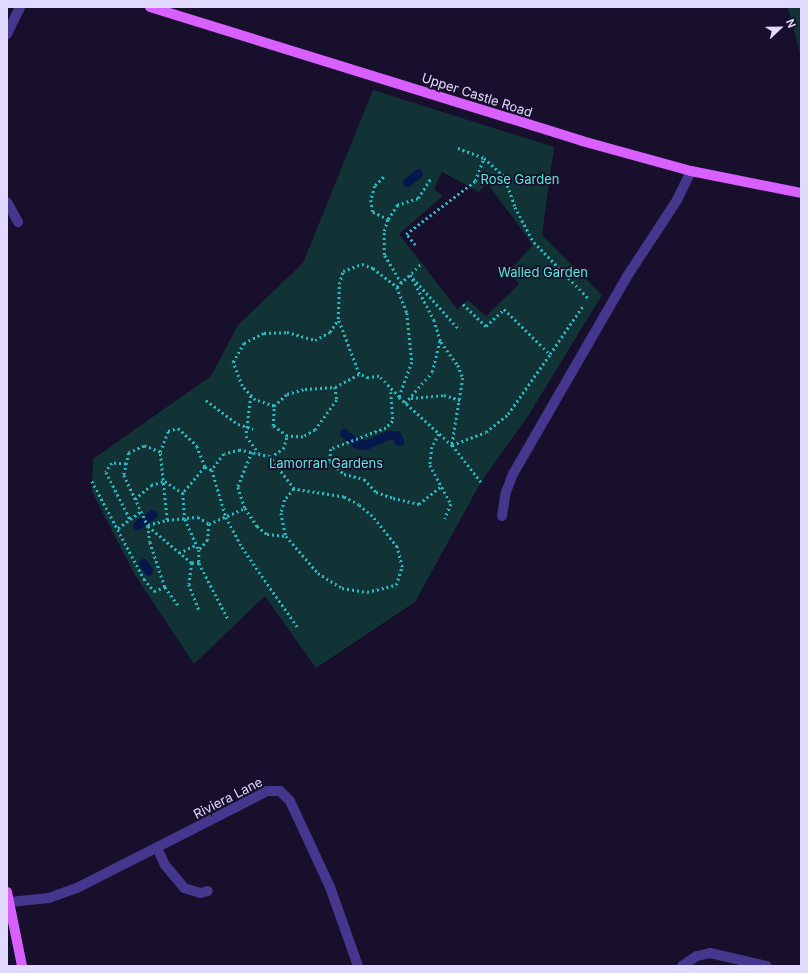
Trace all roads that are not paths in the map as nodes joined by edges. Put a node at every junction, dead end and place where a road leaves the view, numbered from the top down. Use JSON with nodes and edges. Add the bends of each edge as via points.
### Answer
{"nodes":[{"id":1,"x":20,"y":7,"type":"edge"},
{"id":2,"x":150,"y":7,"type":"edge"},
{"id":3,"x":7,"y":34,"type":"edge"},
{"id":4,"x":691,"y":171,"type":"junction"},
{"id":5,"x":801,"y":193,"type":"edge"},
{"id":6,"x":7,"y":202,"type":"edge"},
{"id":7,"x":18,"y":222,"type":"dead end"},
{"id":8,"x":502,"y":516,"type":"dead end"},
{"id":9,"x":157,"y":848,"type":"junction"},
{"id":10,"x":208,"y":891,"type":"dead end"},
{"id":11,"x":7,"y":892,"type":"edge"},
{"id":12,"x":10,"y":902,"type":"junction"},
{"id":13,"x":22,"y":966,"type":"edge"},
{"id":14,"x":358,"y":966,"type":"edge"},
{"id":15,"x":682,"y":966,"type":"edge"},
{"id":16,"x":767,"y":966,"type":"edge"}],
"edges":[{"from":1,"to":3,"type":"street"},
{"from":2,"to":4,"type":"main road","name":"Upper Castle Road","via":[[528,126]]},
{"from":4,"to":5,"type":"main road","name":"Upper Castle Road"},
{"from":4,"to":8,"type":"street","via":[[677,200],[626,278],[513,474],[506,492]]},
{"from":6,"to":7,"type":"street"},
{"from":9,"to":10,"type":"street","via":[[165,864],[184,888],[200,893]]},
{"from":9,"to":12,"type":"street","name":"Riviera Lane","via":[[58,895],[42,900]]},
{"from":9,"to":14,"type":"street","name":"Riviera Lane","via":[[266,791],[280,791],[286,795],[295,811],[330,887]]},
{"from":11,"to":12,"type":"main road"},
{"from":12,"to":13,"type":"main road"},
{"from":15,"to":16,"type":"street","via":[[697,956],[710,953]]}]}
